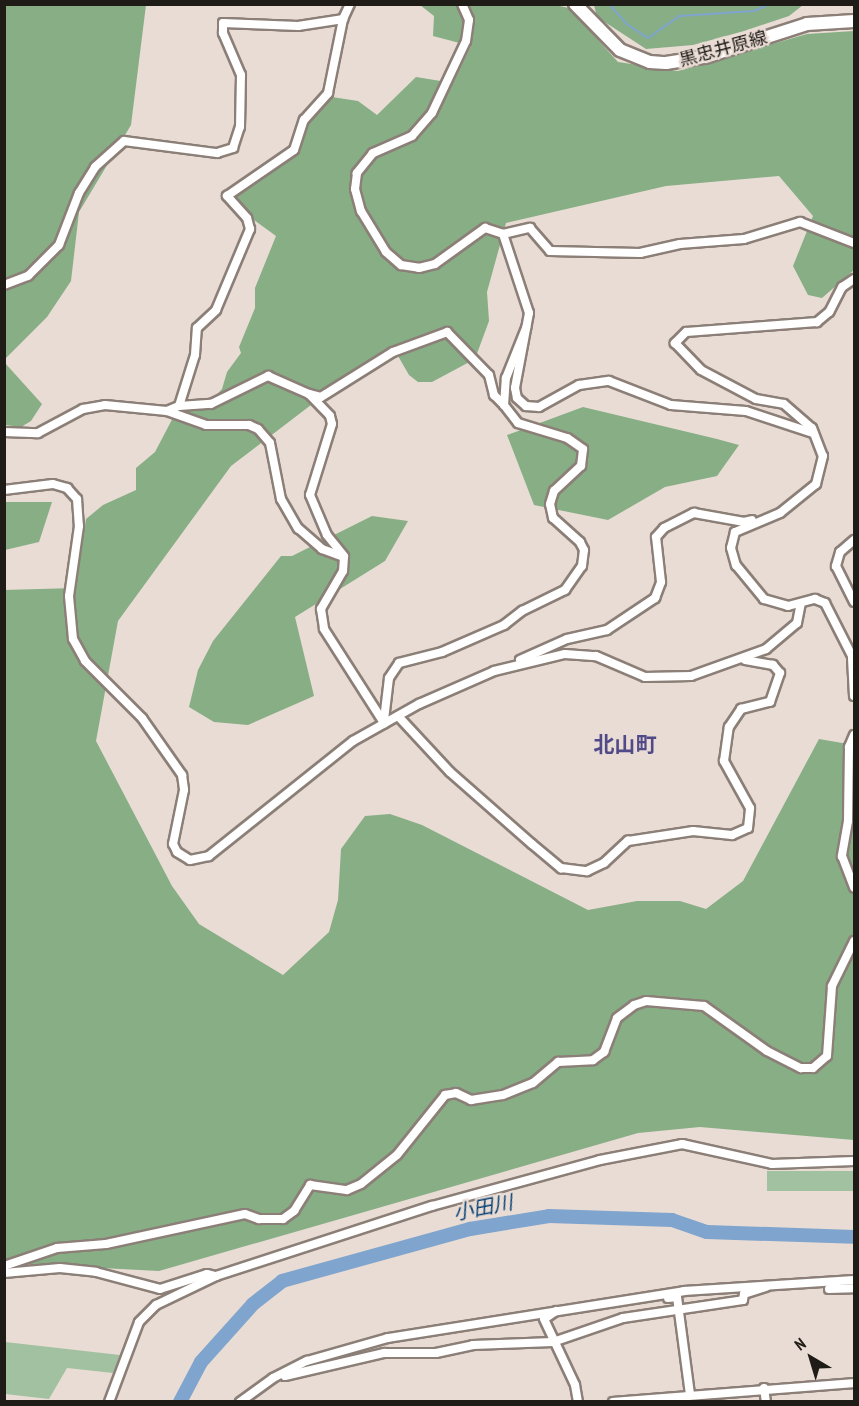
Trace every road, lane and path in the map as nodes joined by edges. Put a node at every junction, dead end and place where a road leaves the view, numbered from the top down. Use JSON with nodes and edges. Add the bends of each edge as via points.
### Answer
{"nodes":[{"id":1,"x":350,"y":4,"type":"edge"},
{"id":2,"x":462,"y":4,"type":"edge"},
{"id":3,"x":575,"y":4,"type":"edge"},
{"id":4,"x":343,"y":19,"type":"junction"},
{"id":5,"x":855,"y":21,"type":"edge"},
{"id":6,"x":503,"y":234,"type":"junction"},
{"id":7,"x":855,"y":243,"type":"edge"},
{"id":8,"x":855,"y":279,"type":"edge"},
{"id":9,"x":4,"y":285,"type":"edge"},
{"id":10,"x":529,"y":326,"type":"junction"},
{"id":11,"x":309,"y":394,"type":"junction"},
{"id":12,"x":504,"y":405,"type":"junction"},
{"id":13,"x":179,"y":406,"type":"junction"},
{"id":14,"x":167,"y":411,"type":"junction"},
{"id":15,"x":4,"y":432,"type":"edge"},
{"id":16,"x":813,"y":433,"type":"junction"},
{"id":17,"x":4,"y":490,"type":"edge"},
{"id":18,"x":769,"y":519,"type":"junction"},
{"id":19,"x":855,"y":540,"type":"edge"},
{"id":20,"x":344,"y":557,"type":"junction"},
{"id":21,"x":855,"y":602,"type":"edge"},
{"id":22,"x":801,"y":603,"type":"junction"},
{"id":23,"x":853,"y":659,"type":"edge"},
{"id":24,"x":745,"y":660,"type":"junction"},
{"id":25,"x":518,"y":664,"type":"junction"},
{"id":26,"x":855,"y":696,"type":"edge"},
{"id":27,"x":398,"y":716,"type":"junction"},
{"id":28,"x":384,"y":723,"type":"junction"},
{"id":29,"x":855,"y":735,"type":"edge"},
{"id":30,"x":855,"y":888,"type":"edge"},
{"id":31,"x":855,"y":940,"type":"edge"},
{"id":32,"x":855,"y":1161,"type":"edge"},
{"id":33,"x":4,"y":1266,"type":"edge"},
{"id":34,"x":4,"y":1274,"type":"edge"},
{"id":35,"x":216,"y":1276,"type":"junction"},
{"id":36,"x":855,"y":1280,"type":"edge"},
{"id":37,"x":773,"y":1283,"type":"junction"},
{"id":38,"x":855,"y":1288,"type":"edge"},
{"id":39,"x":829,"y":1289,"type":"dead end"},
{"id":40,"x":638,"y":1298,"type":"junction"},
{"id":41,"x":558,"y":1309,"type":"junction"},
{"id":42,"x":680,"y":1310,"type":"junction"},
{"id":43,"x":553,"y":1342,"type":"junction"},
{"id":44,"x":273,"y":1378,"type":"junction"},
{"id":45,"x":855,"y":1383,"type":"edge"},
{"id":46,"x":764,"y":1388,"type":"junction"},
{"id":47,"x":690,"y":1394,"type":"junction"},
{"id":48,"x":110,"y":1401,"type":"edge"},
{"id":49,"x":240,"y":1401,"type":"edge"},
{"id":50,"x":578,"y":1401,"type":"edge"},
{"id":51,"x":613,"y":1401,"type":"edge"},
{"id":52,"x":766,"y":1401,"type":"edge"}],
"edges":[{"from":1,"to":4,"type":"street"},
{"from":2,"to":6,"type":"street","via":[[469,20],[466,41],[432,112],[412,136],[367,158],[357,173],[355,189],[372,232],[391,258],[406,267],[435,264],[485,228]]},
{"from":3,"to":5,"type":"main road","name":"黒忠井原線","via":[[620,50],[650,62],[684,62],[807,24]]},
{"from":4,"to":9,"type":"street","via":[[298,26],[223,23],[223,33],[241,75],[240,127],[233,148],[217,153],[124,141],[118,144],[95,167],[79,194],[59,245],[28,276]]},
{"from":4,"to":13,"type":"street","via":[[328,93],[309,112],[294,150],[227,196],[247,218],[250,229],[216,310],[197,328],[195,355]]},
{"from":6,"to":7,"type":"street","via":[[530,228],[550,250],[640,253],[680,244],[744,239],[800,222]]},
{"from":6,"to":10,"type":"street","via":[[516,267]]},
{"from":8,"to":16,"type":"street","via":[[842,287],[829,312],[818,321],[686,332],[675,343],[701,370],[756,399],[791,408]]},
{"from":10,"to":12,"type":"street","via":[[506,378]]},
{"from":10,"to":16,"type":"street","via":[[515,388],[517,398],[526,406],[538,407],[579,385],[609,381],[671,405],[746,411]]},
{"from":11,"to":12,"type":"street","via":[[321,397],[393,352],[447,332],[489,375],[494,395]]},
{"from":11,"to":13,"type":"street","via":[[268,376],[211,404]]},
{"from":11,"to":20,"type":"street","via":[[332,420],[310,495],[327,536]]},
{"from":12,"to":28,"type":"street","via":[[518,423],[567,438],[583,449],[580,466],[554,491],[550,504],[553,518],[580,542],[584,550],[582,566],[565,590],[522,611],[504,625],[442,652],[399,663],[388,678]]},
{"from":13,"to":14,"type":"street"},
{"from":14,"to":15,"type":"street","via":[[93,405],[38,434]]},
{"from":14,"to":20,"type":"street","via":[[192,423],[249,425],[258,429],[270,443],[281,499],[298,528],[322,549]]},
{"from":16,"to":18,"type":"street","via":[[823,456],[819,478]]},
{"from":17,"to":28,"type":"street","via":[[53,484],[67,488],[77,499],[80,511],[69,596],[70,629],[85,661],[142,718],[182,775],[184,790],[173,838],[182,857],[200,860],[209,856],[328,759]]},
{"from":18,"to":22,"type":"street","via":[[732,534],[736,565],[764,599],[780,605]]},
{"from":18,"to":25,"type":"street","via":[[766,516],[744,522],[694,513],[664,528],[656,537],[661,582],[655,598],[616,625],[548,646]]},
{"from":19,"to":21,"type":"street","via":[[840,552],[836,566],[842,584]]},
{"from":20,"to":28,"type":"street","via":[[343,570],[321,609],[322,623],[329,641],[356,675]]},
{"from":22,"to":23,"type":"street","via":[[815,599],[830,608]]},
{"from":22,"to":24,"type":"street","via":[[796,623],[788,634]]},
{"from":23,"to":26,"type":"street"},
{"from":24,"to":25,"type":"street","via":[[691,676],[645,677],[596,656],[550,654]]},
{"from":24,"to":27,"type":"street","via":[[773,665],[780,673],[770,702],[741,709],[729,727],[724,761],[750,808],[748,828],[732,835],[693,831],[628,841],[604,863],[587,871],[561,868],[450,772]]},
{"from":25,"to":27,"type":"street","via":[[494,671]]},
{"from":27,"to":28,"type":"street"},
{"from":29,"to":30,"type":"street","via":[[849,747],[848,821],[842,856]]},
{"from":31,"to":33,"type":"street","via":[[832,986],[827,1056],[813,1068],[801,1068],[767,1051],[704,1006],[646,1001],[617,1018],[604,1052],[593,1060],[558,1062],[533,1083],[503,1095],[471,1100],[456,1093],[445,1095],[397,1155],[361,1184],[347,1190],[310,1185],[294,1211],[283,1220],[245,1214],[106,1244],[57,1248]]},
{"from":32,"to":35,"type":"street","via":[[772,1164],[682,1144],[656,1148],[432,1206]]},
{"from":34,"to":35,"type":"street","via":[[60,1268],[96,1272],[160,1289],[207,1274]]},
{"from":35,"to":48,"type":"street","via":[[146,1313],[126,1350]]},
{"from":36,"to":37,"type":"street"},
{"from":37,"to":40,"type":"street"},
{"from":37,"to":42,"type":"street","via":[[744,1294],[743,1300]]},
{"from":38,"to":39,"type":"street"},
{"from":40,"to":41,"type":"street"},
{"from":40,"to":42,"type":"street","via":[[677,1298]]},
{"from":41,"to":43,"type":"street","via":[[544,1319]]},
{"from":41,"to":44,"type":"street","via":[[342,1349]]},
{"from":42,"to":43,"type":"street","via":[[623,1318]]},
{"from":42,"to":47,"type":"street"},
{"from":43,"to":44,"type":"street","via":[[473,1345],[436,1353],[384,1353]]},
{"from":43,"to":50,"type":"street","via":[[573,1378]]},
{"from":44,"to":49,"type":"street"},
{"from":45,"to":46,"type":"street"},
{"from":46,"to":47,"type":"street"},
{"from":46,"to":52,"type":"street"},
{"from":47,"to":51,"type":"street"}]}
